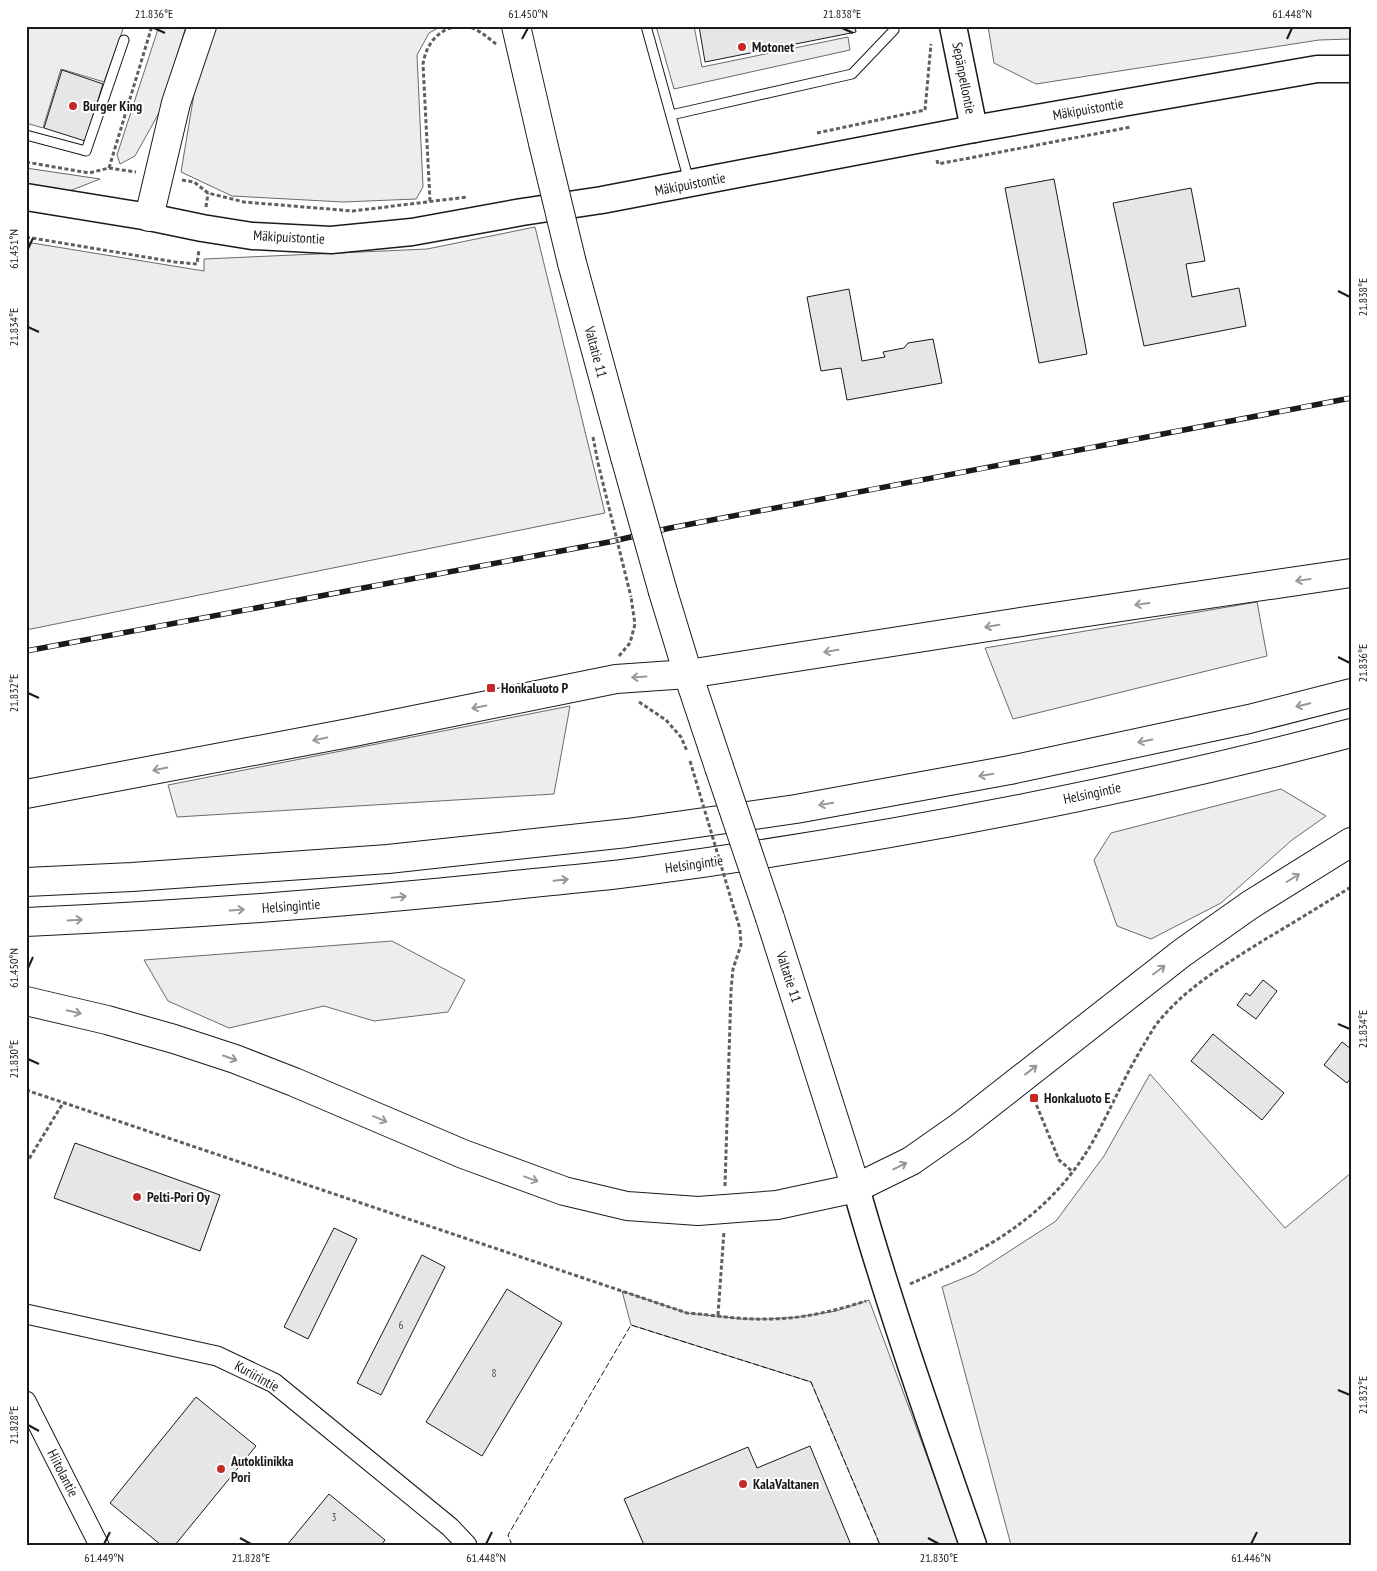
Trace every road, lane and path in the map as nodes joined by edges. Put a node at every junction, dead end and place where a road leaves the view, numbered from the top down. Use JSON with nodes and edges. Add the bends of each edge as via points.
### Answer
{"nodes":[{"id":1,"x":152,"y":26,"type":"edge"},
{"id":2,"x":202,"y":26,"type":"edge"},
{"id":3,"x":457,"y":26,"type":"edge"},
{"id":4,"x":516,"y":26,"type":"edge"},
{"id":5,"x":646,"y":26,"type":"edge"},
{"id":6,"x":893,"y":26,"type":"edge"},
{"id":7,"x":953,"y":26,"type":"edge"},
{"id":8,"x":124,"y":40,"type":"dead end"},
{"id":9,"x":1351,"y":69,"type":"edge"},
{"id":10,"x":671,"y":115,"type":"junction"},
{"id":11,"x":974,"y":130,"type":"junction"},
{"id":12,"x":26,"y":135,"type":"edge"},
{"id":13,"x":26,"y":162,"type":"edge"},
{"id":14,"x":109,"y":168,"type":"junction"},
{"id":15,"x":158,"y":176,"type":"junction"},
{"id":16,"x":690,"y":184,"type":"junction"},
{"id":17,"x":208,"y":193,"type":"dead end"},
{"id":18,"x":26,"y":197,"type":"edge"},
{"id":19,"x":430,"y":201,"type":"dead end"},
{"id":20,"x":149,"y":216,"type":"junction"},
{"id":21,"x":202,"y":228,"type":"junction"},
{"id":22,"x":26,"y":237,"type":"edge"},
{"id":23,"x":598,"y":463,"type":"dead end"},
{"id":24,"x":1351,"y":573,"type":"edge"},
{"id":25,"x":631,"y":597,"type":"dead end"},
{"id":26,"x":688,"y":674,"type":"junction"},
{"id":27,"x":1351,"y":694,"type":"edge"},
{"id":28,"x":1351,"y":733,"type":"edge"},
{"id":29,"x":690,"y":761,"type":"dead end"},
{"id":30,"x":26,"y":794,"type":"edge"},
{"id":31,"x":1351,"y":842,"type":"edge"},
{"id":32,"x":26,"y":882,"type":"edge"},
{"id":33,"x":1351,"y":887,"type":"edge"},
{"id":34,"x":26,"y":922,"type":"edge"},
{"id":35,"x":26,"y":1001,"type":"edge"},
{"id":36,"x":26,"y":1090,"type":"edge"},
{"id":37,"x":1034,"y":1098,"type":"dead end"},
{"id":38,"x":63,"y":1103,"type":"junction"},
{"id":39,"x":26,"y":1164,"type":"edge"},
{"id":40,"x":1072,"y":1172,"type":"junction"},
{"id":41,"x":856,"y":1188,"type":"junction"},
{"id":42,"x":725,"y":1194,"type":"dead end"},
{"id":43,"x":724,"y":1228,"type":"dead end"},
{"id":44,"x":910,"y":1284,"type":"dead end"},
{"id":45,"x":869,"y":1300,"type":"dead end"},
{"id":46,"x":26,"y":1314,"type":"edge"},
{"id":47,"x":718,"y":1315,"type":"junction"},
{"id":48,"x":26,"y":1401,"type":"edge"},
{"id":49,"x":100,"y":1545,"type":"edge"},
{"id":50,"x":467,"y":1545,"type":"edge"},
{"id":51,"x":973,"y":1545,"type":"edge"}],
"edges":[{"from":1,"to":14,"type":"path"},
{"from":2,"to":15,"type":"highway","via":[[176,103]]},
{"from":3,"to":19,"type":"path","via":[[438,34],[425,53],[423,64]]},
{"from":4,"to":26,"type":"highway","name":"Valtatie 11","bridge":true,"via":[[572,263]]},
{"from":5,"to":10,"type":"lane"},
{"from":6,"to":10,"type":"lane","via":[[894,30],[852,74]]},
{"from":7,"to":11,"type":"street","name":"Sepänpellontie"},
{"from":8,"to":12,"type":"lane","via":[[86,151]]},
{"from":9,"to":11,"type":"street","name":"Mäkipuistontie","via":[[1317,69]]},
{"from":10,"to":16,"type":"lane"},
{"from":11,"to":16,"type":"street","name":"Mäkipuistontie"},
{"from":13,"to":14,"type":"path","via":[[90,174]]},
{"from":14,"to":15,"type":"path"},
{"from":15,"to":20,"type":"highway"},
{"from":16,"to":21,"type":"street","name":"Mäkipuistontie","via":[[412,232],[330,240],[252,236]]},
{"from":17,"to":21,"type":"path"},
{"from":18,"to":20,"type":"street","name":"Mäkipuistontie"},
{"from":20,"to":21,"type":"street","name":"Mäkipuistontie"},
{"from":21,"to":22,"type":"path","via":[[197,264]]},
{"from":23,"to":25,"type":"path","bridge":true},
{"from":24,"to":26,"type":"highway","one_way":true},
{"from":26,"to":30,"type":"highway","one_way":true,"via":[[616,678]]},
{"from":26,"to":41,"type":"highway","name":"Valtatie 11","bridge":true},
{"from":27,"to":32,"type":"highway","one_way":true,"via":[[1010,770],[786,811],[627,833],[388,859]]},
{"from":34,"to":28,"type":"highway","name":"Helsingintie","one_way":true,"via":[[134,918],[389,898],[651,870],[1022,809],[1261,757]]},
{"from":29,"to":42,"type":"path","bridge":true,"via":[[740,929],[741,945],[733,969],[731,990]]},
{"from":41,"to":31,"type":"highway","one_way":true,"via":[[911,1161],[961,1126],[1182,952]]},
{"from":33,"to":40,"type":"path","via":[[1184,994],[1158,1022],[1091,1144]]},
{"from":35,"to":41,"type":"highway","one_way":true,"via":[[107,1020],[235,1059],[463,1154],[564,1191],[627,1206],[698,1211],[777,1205]]},
{"from":36,"to":38,"type":"path"},
{"from":37,"to":40,"type":"path","via":[[1059,1160]]},
{"from":38,"to":39,"type":"path"},
{"from":38,"to":47,"type":"path","via":[[687,1313]]},
{"from":40,"to":44,"type":"path","via":[[1041,1207],[1009,1233],[976,1253]]},
{"from":41,"to":51,"type":"street","via":[[927,1414]]},
{"from":43,"to":47,"type":"path"},
{"from":45,"to":47,"type":"path","via":[[836,1311],[799,1317],[768,1320]]},
{"from":46,"to":50,"type":"street","name":"Kuriirintie","via":[[217,1356],[274,1383],[450,1527]]},
{"from":48,"to":49,"type":"street","name":"Hiitolantie"}]}
